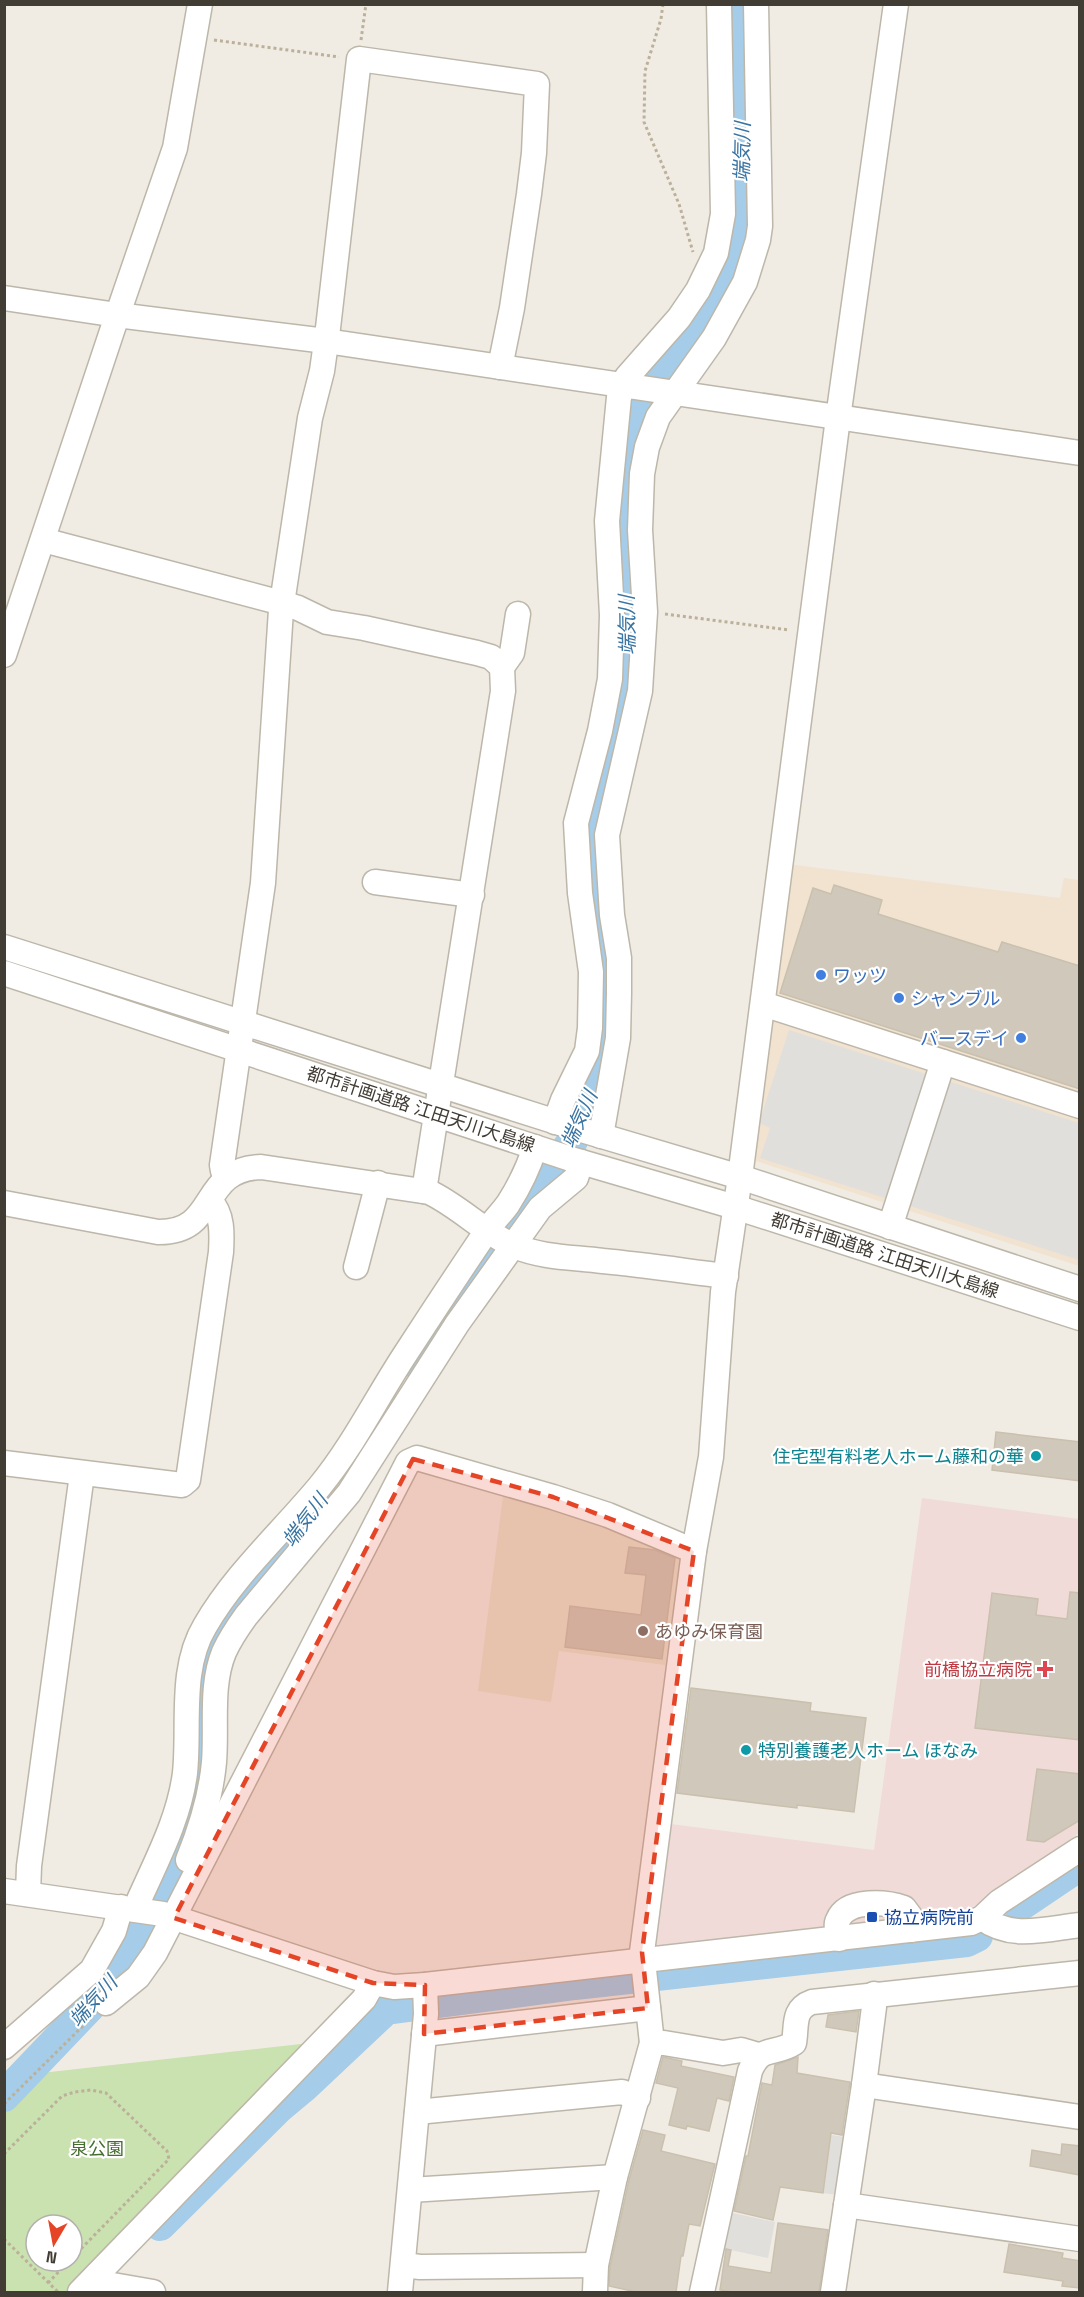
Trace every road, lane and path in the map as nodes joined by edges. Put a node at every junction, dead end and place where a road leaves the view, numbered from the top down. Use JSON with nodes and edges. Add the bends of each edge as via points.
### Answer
{"nodes":[{"id":1,"x":200,"y":4,"type":"edge"},
{"id":2,"x":366,"y":4,"type":"edge"},
{"id":3,"x":663,"y":4,"type":"edge"},
{"id":4,"x":719,"y":4,"type":"edge"},
{"id":5,"x":756,"y":4,"type":"edge"},
{"id":6,"x":896,"y":4,"type":"edge"},
{"id":7,"x":195,"y":37,"type":"junction"},
{"id":8,"x":359,"y":59,"type":"junction"},
{"id":9,"x":694,"y":255,"type":"dead end"},
{"id":10,"x":4,"y":298,"type":"edge"},
{"id":11,"x":117,"y":315,"type":"junction"},
{"id":12,"x":326,"y":341,"type":"junction"},
{"id":13,"x":500,"y":367,"type":"junction"},
{"id":14,"x":626,"y":386,"type":"junction"},
{"id":15,"x":671,"y":393,"type":"junction"},
{"id":16,"x":838,"y":418,"type":"junction"},
{"id":17,"x":1080,"y":453,"type":"edge"},
{"id":18,"x":43,"y":540,"type":"junction"},
{"id":19,"x":282,"y":603,"type":"junction"},
{"id":20,"x":645,"y":612,"type":"junction"},
{"id":21,"x":518,"y":614,"type":"dead end"},
{"id":22,"x":811,"y":633,"type":"junction"},
{"id":23,"x":4,"y":655,"type":"edge"},
{"id":24,"x":502,"y":667,"type":"junction"},
{"id":25,"x":375,"y":882,"type":"dead end"},
{"id":26,"x":472,"y":895,"type":"junction"},
{"id":27,"x":4,"y":947,"type":"edge"},
{"id":28,"x":4,"y":973,"type":"edge"},
{"id":29,"x":763,"y":1004,"type":"junction"},
{"id":30,"x":243,"y":1023,"type":"junction"},
{"id":31,"x":239,"y":1049,"type":"junction"},
{"id":32,"x":943,"y":1062,"type":"junction"},
{"id":33,"x":442,"y":1086,"type":"junction"},
{"id":34,"x":1080,"y":1106,"type":"edge"},
{"id":35,"x":438,"y":1115,"type":"junction"},
{"id":36,"x":556,"y":1122,"type":"junction"},
{"id":37,"x":593,"y":1133,"type":"junction"},
{"id":38,"x":538,"y":1148,"type":"junction"},
{"id":39,"x":576,"y":1160,"type":"junction"},
{"id":40,"x":227,"y":1177,"type":"junction"},
{"id":41,"x":740,"y":1177,"type":"junction"},
{"id":42,"x":378,"y":1184,"type":"junction"},
{"id":43,"x":424,"y":1191,"type":"junction"},
{"id":44,"x":210,"y":1201,"type":"junction"},
{"id":45,"x":4,"y":1203,"type":"edge"},
{"id":46,"x":735,"y":1207,"type":"junction"},
{"id":47,"x":890,"y":1227,"type":"junction"},
{"id":48,"x":501,"y":1238,"type":"junction"},
{"id":49,"x":356,"y":1267,"type":"dead end"},
{"id":50,"x":726,"y":1276,"type":"junction"},
{"id":51,"x":1080,"y":1288,"type":"edge"},
{"id":52,"x":1080,"y":1318,"type":"edge"},
{"id":53,"x":4,"y":1463,"type":"edge"},
{"id":54,"x":82,"y":1474,"type":"junction"},
{"id":55,"x":694,"y":1551,"type":"junction"},
{"id":56,"x":1080,"y":1849,"type":"edge"},
{"id":57,"x":16,"y":1892,"type":"edge"},
{"id":58,"x":152,"y":1911,"type":"junction"},
{"id":59,"x":982,"y":1918,"type":"junction"},
{"id":60,"x":1080,"y":1925,"type":"edge"},
{"id":61,"x":644,"y":1970,"type":"junction"},
{"id":62,"x":1080,"y":1973,"type":"edge"},
{"id":63,"x":373,"y":1983,"type":"junction"},
{"id":64,"x":874,"y":1994,"type":"junction"},
{"id":65,"x":106,"y":2003,"type":"joint"},
{"id":66,"x":426,"y":2008,"type":"junction"},
{"id":67,"x":648,"y":2008,"type":"junction"},
{"id":68,"x":652,"y":2043,"type":"junction"},
{"id":69,"x":4,"y":2047,"type":"edge"},
{"id":70,"x":758,"y":2055,"type":"junction"},
{"id":71,"x":864,"y":2085,"type":"junction"},
{"id":72,"x":638,"y":2098,"type":"junction"},
{"id":73,"x":4,"y":2104,"type":"edge"},
{"id":74,"x":417,"y":2112,"type":"junction"},
{"id":75,"x":1080,"y":2117,"type":"edge"},
{"id":76,"x":4,"y":2154,"type":"edge"},
{"id":77,"x":615,"y":2177,"type":"junction"},
{"id":78,"x":410,"y":2190,"type":"junction"},
{"id":79,"x":846,"y":2205,"type":"junction"},
{"id":80,"x":4,"y":2239,"type":"edge"},
{"id":81,"x":1080,"y":2239,"type":"edge"},
{"id":82,"x":84,"y":2245,"type":"edge"},
{"id":83,"x":403,"y":2265,"type":"junction"},
{"id":84,"x":596,"y":2265,"type":"junction"},
{"id":85,"x":57,"y":2273,"type":"edge"},
{"id":86,"x":98,"y":2275,"type":"junction"},
{"id":87,"x":48,"y":2283,"type":"junction"},
{"id":88,"x":57,"y":2292,"type":"edge"},
{"id":89,"x":80,"y":2292,"type":"edge"},
{"id":90,"x":153,"y":2292,"type":"edge"},
{"id":91,"x":400,"y":2292,"type":"edge"},
{"id":92,"x":595,"y":2292,"type":"edge"},
{"id":93,"x":702,"y":2292,"type":"edge"},
{"id":94,"x":833,"y":2292,"type":"edge"}],
"edges":[{"from":1,"to":7,"type":"street"},
{"from":2,"to":8,"type":"path"},
{"from":3,"to":9,"type":"path","via":[[645,71],[644,122],[679,204]]},
{"from":4,"to":14,"type":"street","via":[[723,214],[720,240],[696,294]]},
{"from":5,"to":15,"type":"street","via":[[758,240],[745,282],[730,311]]},
{"from":6,"to":16,"type":"street"},
{"from":7,"to":8,"type":"path"},
{"from":7,"to":11,"type":"street","via":[[175,148]]},
{"from":8,"to":12,"type":"street"},
{"from":8,"to":13,"type":"street","via":[[537,84],[529,194]]},
{"from":10,"to":11,"type":"street"},
{"from":11,"to":12,"type":"street"},
{"from":11,"to":18,"type":"street"},
{"from":12,"to":13,"type":"street"},
{"from":12,"to":19,"type":"street","via":[[310,418]]},
{"from":13,"to":14,"type":"street"},
{"from":14,"to":15,"type":"street"},
{"from":14,"to":36,"type":"street","via":[[619,397],[608,511],[610,679],[576,824],[591,972],[590,1028],[587,1051]]},
{"from":15,"to":16,"type":"street"},
{"from":15,"to":20,"type":"street","via":[[653,428],[642,474],[640,530]]},
{"from":16,"to":17,"type":"street"},
{"from":16,"to":22,"type":"street"},
{"from":18,"to":19,"type":"street"},
{"from":18,"to":23,"type":"street"},
{"from":19,"to":24,"type":"street","via":[[327,622],[477,652]]},
{"from":19,"to":30,"type":"street","via":[[267,849]]},
{"from":20,"to":22,"type":"path"},
{"from":20,"to":37,"type":"street","via":[[640,691],[607,835],[618,958],[618,1038],[608,1105]]},
{"from":21,"to":24,"type":"street","via":[[512,653]]},
{"from":22,"to":29,"type":"street"},
{"from":24,"to":26,"type":"street","via":[[503,691]]},
{"from":25,"to":26,"type":"street"},
{"from":26,"to":33,"type":"street"},
{"from":27,"to":30,"type":"street","name":"都市計画道路 江田天川大島線"},
{"from":28,"to":31,"type":"street","name":"都市計画道路 江田天川大島線"},
{"from":29,"to":32,"type":"street"},
{"from":29,"to":41,"type":"street"},
{"from":30,"to":31,"type":"street"},
{"from":30,"to":33,"type":"street","name":"都市計画道路 江田天川大島線"},
{"from":31,"to":35,"type":"street","name":"都市計画道路 江田天川大島線"},
{"from":31,"to":40,"type":"street","via":[[222,1165]]},
{"from":32,"to":34,"type":"street"},
{"from":32,"to":47,"type":"street"},
{"from":33,"to":35,"type":"street"},
{"from":33,"to":36,"type":"street","name":"都市計画道路 江田天川大島線"},
{"from":35,"to":38,"type":"street","name":"都市計画道路 江田天川大島線"},
{"from":35,"to":43,"type":"street"},
{"from":36,"to":37,"type":"street","name":"都市計画道路 江田天川大島線"},
{"from":37,"to":41,"type":"street","name":"都市計画道路 江田天川大島線"},
{"from":38,"to":39,"type":"street","name":"都市計画道路 江田天川大島線"},
{"from":38,"to":48,"type":"street","via":[[509,1203]]},
{"from":39,"to":46,"type":"street","name":"都市計画道路 江田天川大島線"},
{"from":39,"to":48,"type":"street","via":[[576,1178]]},
{"from":40,"to":42,"type":"street","via":[[242,1169],[261,1167]]},
{"from":40,"to":44,"type":"street"},
{"from":41,"to":46,"type":"street"},
{"from":41,"to":47,"type":"street","name":"都市計画道路 江田天川大島線"},
{"from":42,"to":43,"type":"street"},
{"from":42,"to":49,"type":"street"},
{"from":43,"to":48,"type":"street"},
{"from":44,"to":45,"type":"street","via":[[187,1227],[172,1233]]},
{"from":44,"to":54,"type":"street","via":[[220,1220],[221,1252],[188,1480],[182,1485]]},
{"from":46,"to":50,"type":"street"},
{"from":46,"to":52,"type":"street","name":"都市計画道路 江田天川大島線"},
{"from":47,"to":51,"type":"street","name":"都市計画道路 江田天川大島線"},
{"from":48,"to":50,"type":"street","via":[[536,1254],[559,1258]]},
{"from":48,"to":58,"type":"street","via":[[457,1324],[361,1477],[232,1636],[220,1664],[214,1762],[204,1820],[173,1906]]},
{"from":48,"to":58,"type":"street","via":[[405,1354],[321,1485],[234,1583],[203,1628],[188,1685],[185,1773],[179,1804],[149,1879]]},
{"from":50,"to":55,"type":"street","via":[[712,1449]]},
{"from":53,"to":54,"type":"street"},
{"from":54,"to":57,"type":"street","via":[[31,1857]]},
{"from":55,"to":58,"type":"street","via":[[553,1497],[417,1458],[408,1462],[326,1619]]},
{"from":55,"to":61,"type":"street","via":[[642,1952]]},
{"from":56,"to":59,"type":"street","via":[[999,1902]]},
{"from":57,"to":58,"type":"street"},
{"from":58,"to":63,"type":"street"},
{"from":58,"to":65,"type":"street","via":[[145,1969]]},
{"from":58,"to":69,"type":"street","via":[[114,1931],[92,1970]]},
{"from":59,"to":60,"type":"street","via":[[1016,1932]]},
{"from":59,"to":61,"type":"street","via":[[971,1923],[911,1923],[838,1931]]},
{"from":61,"to":66,"type":"street"},
{"from":61,"to":67,"type":"street"},
{"from":62,"to":64,"type":"street"},
{"from":63,"to":66,"type":"street","via":[[394,1987]]},
{"from":63,"to":86,"type":"street","via":[[364,1999]]},
{"from":64,"to":70,"type":"street","via":[[804,2005],[795,2019],[794,2043]]},
{"from":64,"to":71,"type":"street"},
{"from":65,"to":73,"type":"path"},
{"from":66,"to":67,"type":"street"},
{"from":66,"to":74,"type":"street"},
{"from":67,"to":68,"type":"street"},
{"from":68,"to":70,"type":"street","via":[[723,2053],[741,2050]]},
{"from":68,"to":72,"type":"street"},
{"from":70,"to":93,"type":"street","via":[[750,2071]]},
{"from":71,"to":75,"type":"street"},
{"from":71,"to":79,"type":"street"},
{"from":72,"to":74,"type":"street","via":[[622,2092]]},
{"from":72,"to":77,"type":"street"},
{"from":74,"to":78,"type":"street"},
{"from":76,"to":82,"type":"path","via":[[62,2096],[91,2090],[106,2093],[167,2151],[168,2159]]},
{"from":77,"to":78,"type":"street"},
{"from":77,"to":84,"type":"street"},
{"from":78,"to":83,"type":"street"},
{"from":79,"to":81,"type":"street"},
{"from":79,"to":94,"type":"street"},
{"from":80,"to":87,"type":"path"},
{"from":83,"to":84,"type":"street"},
{"from":83,"to":91,"type":"street"},
{"from":84,"to":92,"type":"street"},
{"from":85,"to":87,"type":"path"},
{"from":86,"to":89,"type":"street"},
{"from":86,"to":90,"type":"street","via":[[107,2284]]},
{"from":87,"to":88,"type":"path"}]}
